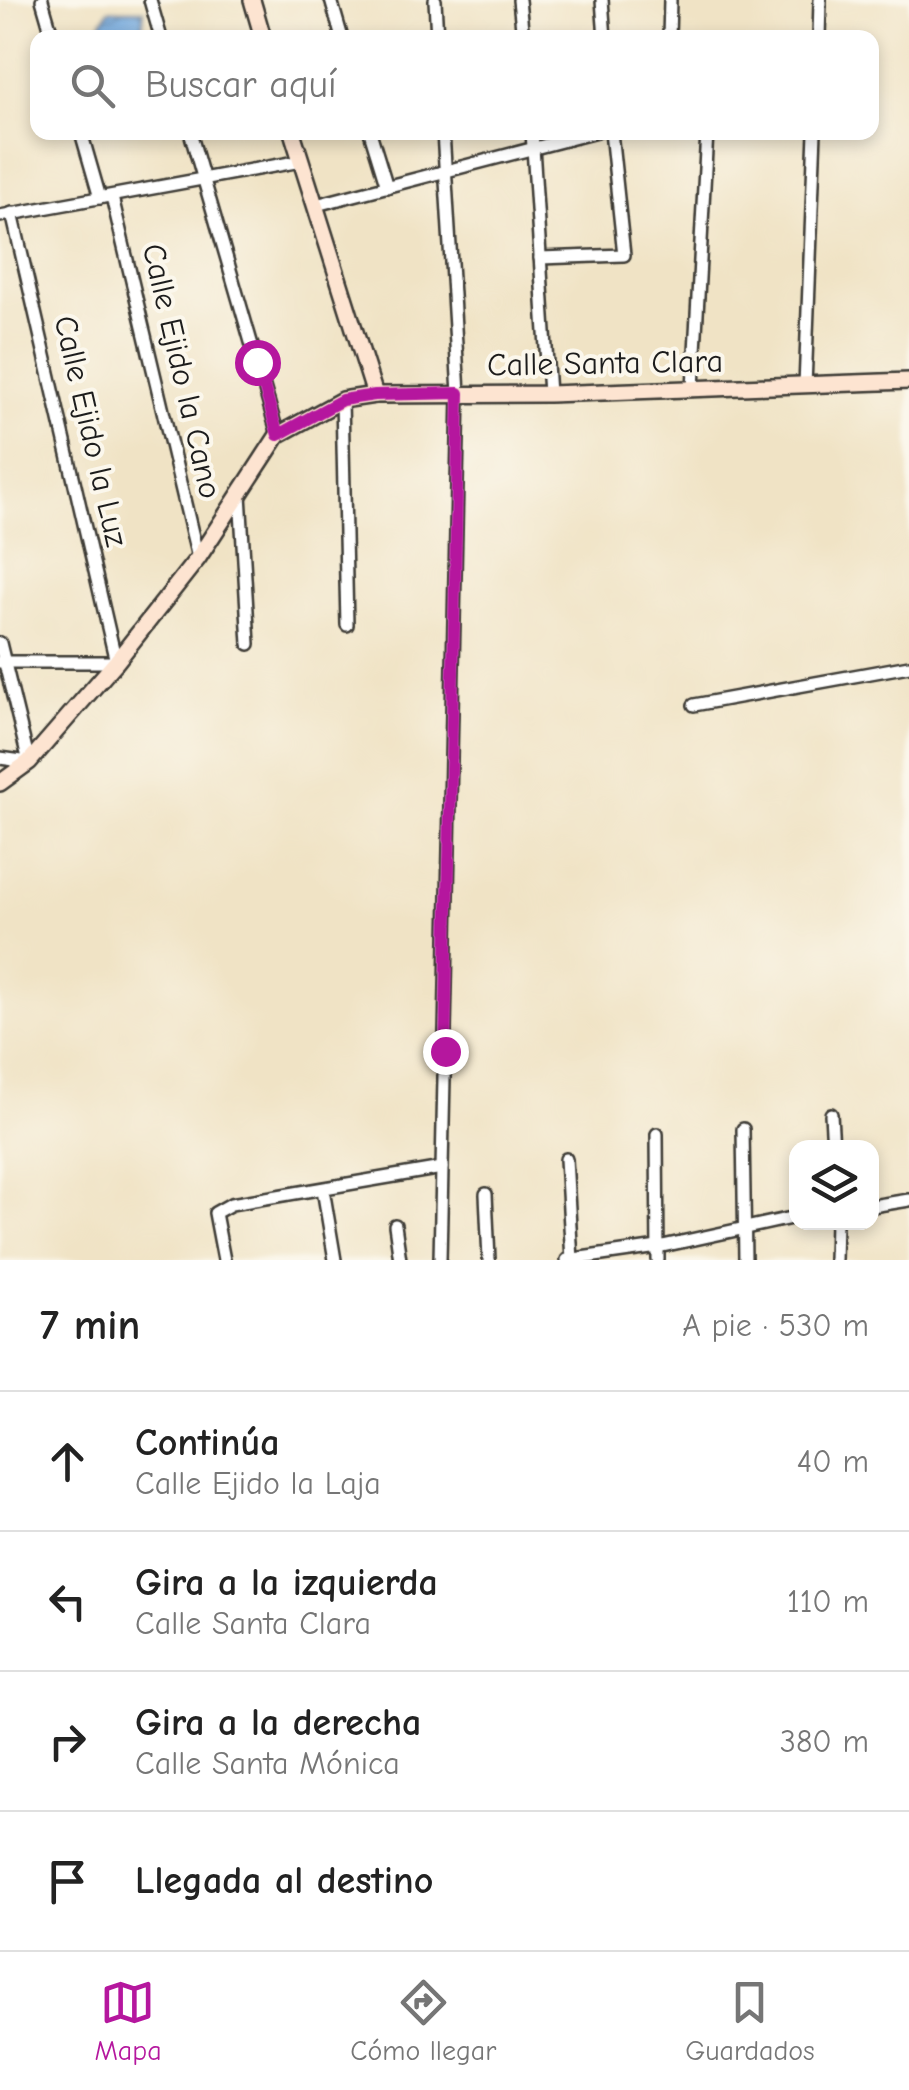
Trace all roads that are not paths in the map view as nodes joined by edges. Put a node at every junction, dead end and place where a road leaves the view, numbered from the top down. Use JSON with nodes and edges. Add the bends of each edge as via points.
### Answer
{"nodes":[{"id":1,"x":42,"y":0,"type":"edge"},
{"id":2,"x":150,"y":0,"type":"edge"},
{"id":3,"x":252,"y":0,"type":"edge"},
{"id":4,"x":331,"y":0,"type":"edge"},
{"id":5,"x":435,"y":0,"type":"edge"},
{"id":6,"x":519,"y":0,"type":"edge"},
{"id":7,"x":602,"y":0,"type":"edge"},
{"id":8,"x":670,"y":0,"type":"edge"},
{"id":9,"x":820,"y":0,"type":"edge"},
{"id":10,"x":51,"y":30,"type":"edge"},
{"id":11,"x":159,"y":30,"type":"edge"},
{"id":12,"x":261,"y":30,"type":"edge"},
{"id":13,"x":340,"y":30,"type":"edge"},
{"id":14,"x":437,"y":30,"type":"edge"},
{"id":15,"x":521,"y":30,"type":"edge"},
{"id":16,"x":604,"y":30,"type":"edge"},
{"id":17,"x":669,"y":30,"type":"edge"},
{"id":18,"x":819,"y":30,"type":"edge"},
{"id":19,"x":84,"y":140,"type":"edge"},
{"id":20,"x":192,"y":140,"type":"edge"},
{"id":21,"x":294,"y":140,"type":"edge"},
{"id":22,"x":372,"y":140,"type":"edge"},
{"id":23,"x":443,"y":140,"type":"edge"},
{"id":24,"x":533,"y":140,"type":"edge"},
{"id":25,"x":563,"y":140,"type":"edge"},
{"id":26,"x":612,"y":140,"type":"edge"},
{"id":27,"x":706,"y":140,"type":"edge"},
{"id":28,"x":815,"y":140,"type":"edge"},
{"id":29,"x":534,"y":147,"type":"junction"},
{"id":30,"x":301,"y":162,"type":"junction"},
{"id":31,"x":445,"y":171,"type":"junction"},
{"id":32,"x":204,"y":181,"type":"junction"},
{"id":33,"x":386,"y":187,"type":"junction"},
{"id":34,"x":106,"y":198,"type":"junction"},
{"id":35,"x":316,"y":205,"type":"junction"},
{"id":36,"x":6,"y":215,"type":"edge"},
{"id":37,"x":540,"y":258,"type":"junction"},
{"id":38,"x":909,"y":381,"type":"edge"},
{"id":39,"x":805,"y":386,"type":"junction"},
{"id":40,"x":693,"y":388,"type":"junction"},
{"id":41,"x":459,"y":393,"type":"junction"},
{"id":42,"x":548,"y":394,"type":"junction"},
{"id":43,"x":375,"y":395,"type":"junction"},
{"id":44,"x":342,"y":400,"type":"junction"},
{"id":45,"x":278,"y":435,"type":"junction"},
{"id":46,"x":240,"y":494,"type":"junction"},
{"id":47,"x":198,"y":558,"type":"junction"},
{"id":48,"x":347,"y":625,"type":"dead end"},
{"id":49,"x":0,"y":643,"type":"edge"},
{"id":50,"x":249,"y":644,"type":"dead end"},
{"id":51,"x":2,"y":662,"type":"edge"},
{"id":52,"x":116,"y":662,"type":"junction"},
{"id":53,"x":909,"y":666,"type":"edge"},
{"id":54,"x":694,"y":705,"type":"dead end"},
{"id":55,"x":0,"y":758,"type":"edge"},
{"id":56,"x":29,"y":762,"type":"junction"},
{"id":57,"x":0,"y":784,"type":"edge"},
{"id":58,"x":831,"y":1114,"type":"dead end"},
{"id":59,"x":742,"y":1129,"type":"dead end"},
{"id":60,"x":657,"y":1134,"type":"dead end"},
{"id":61,"x":833,"y":1140,"type":"edge"},
{"id":62,"x":566,"y":1158,"type":"dead end"},
{"id":63,"x":442,"y":1168,"type":"junction"},
{"id":64,"x":324,"y":1189,"type":"junction"},
{"id":65,"x":486,"y":1194,"type":"dead end"},
{"id":66,"x":909,"y":1200,"type":"edge"},
{"id":67,"x":879,"y":1205,"type":"edge"},
{"id":68,"x":789,"y":1219,"type":"edge"},
{"id":69,"x":395,"y":1225,"type":"dead end"},
{"id":70,"x":745,"y":1226,"type":"junction"},
{"id":71,"x":836,"y":1230,"type":"edge"},
{"id":72,"x":658,"y":1254,"type":"edge"},
{"id":73,"x":224,"y":1260,"type":"edge"},
{"id":74,"x":335,"y":1260,"type":"edge"},
{"id":75,"x":400,"y":1260,"type":"edge"},
{"id":76,"x":440,"y":1260,"type":"edge"},
{"id":77,"x":489,"y":1260,"type":"edge"},
{"id":78,"x":570,"y":1260,"type":"edge"},
{"id":79,"x":745,"y":1260,"type":"edge"},
{"id":80,"x":835,"y":1260,"type":"edge"}],
"edges":[{"from":1,"to":10,"type":"street"},
{"from":2,"to":11,"type":"street"},
{"from":3,"to":12,"type":"street"},
{"from":4,"to":13,"type":"street"},
{"from":5,"to":14,"type":"street"},
{"from":6,"to":15,"type":"street"},
{"from":7,"to":16,"type":"street"},
{"from":8,"to":17,"type":"street"},
{"from":9,"to":18,"type":"street"},
{"from":19,"to":34,"type":"street","name":"Calle Ejido la Cano"},
{"from":20,"to":32,"type":"street"},
{"from":21,"to":30,"type":"street"},
{"from":22,"to":33,"type":"street"},
{"from":23,"to":31,"type":"street"},
{"from":24,"to":29,"type":"street"},
{"from":25,"to":29,"type":"street"},
{"from":26,"to":37,"type":"street","via":[[624,256]]},
{"from":27,"to":40,"type":"street"},
{"from":28,"to":39,"type":"street"},
{"from":29,"to":31,"type":"street"},
{"from":29,"to":37,"type":"street"},
{"from":30,"to":32,"type":"street"},
{"from":30,"to":35,"type":"street"},
{"from":31,"to":33,"type":"street"},
{"from":31,"to":41,"type":"street"},
{"from":32,"to":34,"type":"street"},
{"from":32,"to":45,"type":"street"},
{"from":33,"to":35,"type":"street"},
{"from":34,"to":36,"type":"street"},
{"from":34,"to":47,"type":"street","name":"Calle Ejido la Cano"},
{"from":35,"to":43,"type":"street"},
{"from":36,"to":52,"type":"street","name":"Calle Ejido la Luz"},
{"from":37,"to":42,"type":"street"},
{"from":38,"to":39,"type":"street","name":"Calle Santa Clara"},
{"from":39,"to":40,"type":"street","name":"Calle Santa Clara"},
{"from":40,"to":42,"type":"street","name":"Calle Santa Clara"},
{"from":41,"to":42,"type":"street","name":"Calle Santa Clara"},
{"from":41,"to":43,"type":"street","name":"Calle Santa Clara"},
{"from":41,"to":63,"type":"street"},
{"from":43,"to":44,"type":"street","name":"Calle Santa Clara"},
{"from":44,"to":45,"type":"street","name":"Calle Santa Clara"},
{"from":44,"to":48,"type":"street"},
{"from":45,"to":46,"type":"street","name":"Calle Santa Clara"},
{"from":46,"to":47,"type":"street","name":"Calle Santa Clara"},
{"from":46,"to":50,"type":"street"},
{"from":47,"to":52,"type":"street","name":"Calle Santa Clara"},
{"from":49,"to":51,"type":"street"},
{"from":51,"to":52,"type":"street"},
{"from":51,"to":56,"type":"street"},
{"from":52,"to":56,"type":"street","name":"Calle Santa Clara"},
{"from":53,"to":54,"type":"street"},
{"from":55,"to":56,"type":"street"},
{"from":56,"to":57,"type":"street","name":"Calle Santa Clara"},
{"from":58,"to":61,"type":"street"},
{"from":59,"to":70,"type":"street"},
{"from":60,"to":72,"type":"street"},
{"from":62,"to":78,"type":"street"},
{"from":63,"to":64,"type":"street"},
{"from":63,"to":76,"type":"street"},
{"from":64,"to":73,"type":"street","via":[[232,1204],[215,1213]]},
{"from":64,"to":74,"type":"street"},
{"from":65,"to":77,"type":"street"},
{"from":66,"to":67,"type":"street"},
{"from":68,"to":70,"type":"street"},
{"from":69,"to":75,"type":"street"},
{"from":70,"to":72,"type":"street"},
{"from":70,"to":79,"type":"street"},
{"from":71,"to":80,"type":"street"},
{"from":72,"to":78,"type":"street"}]}
